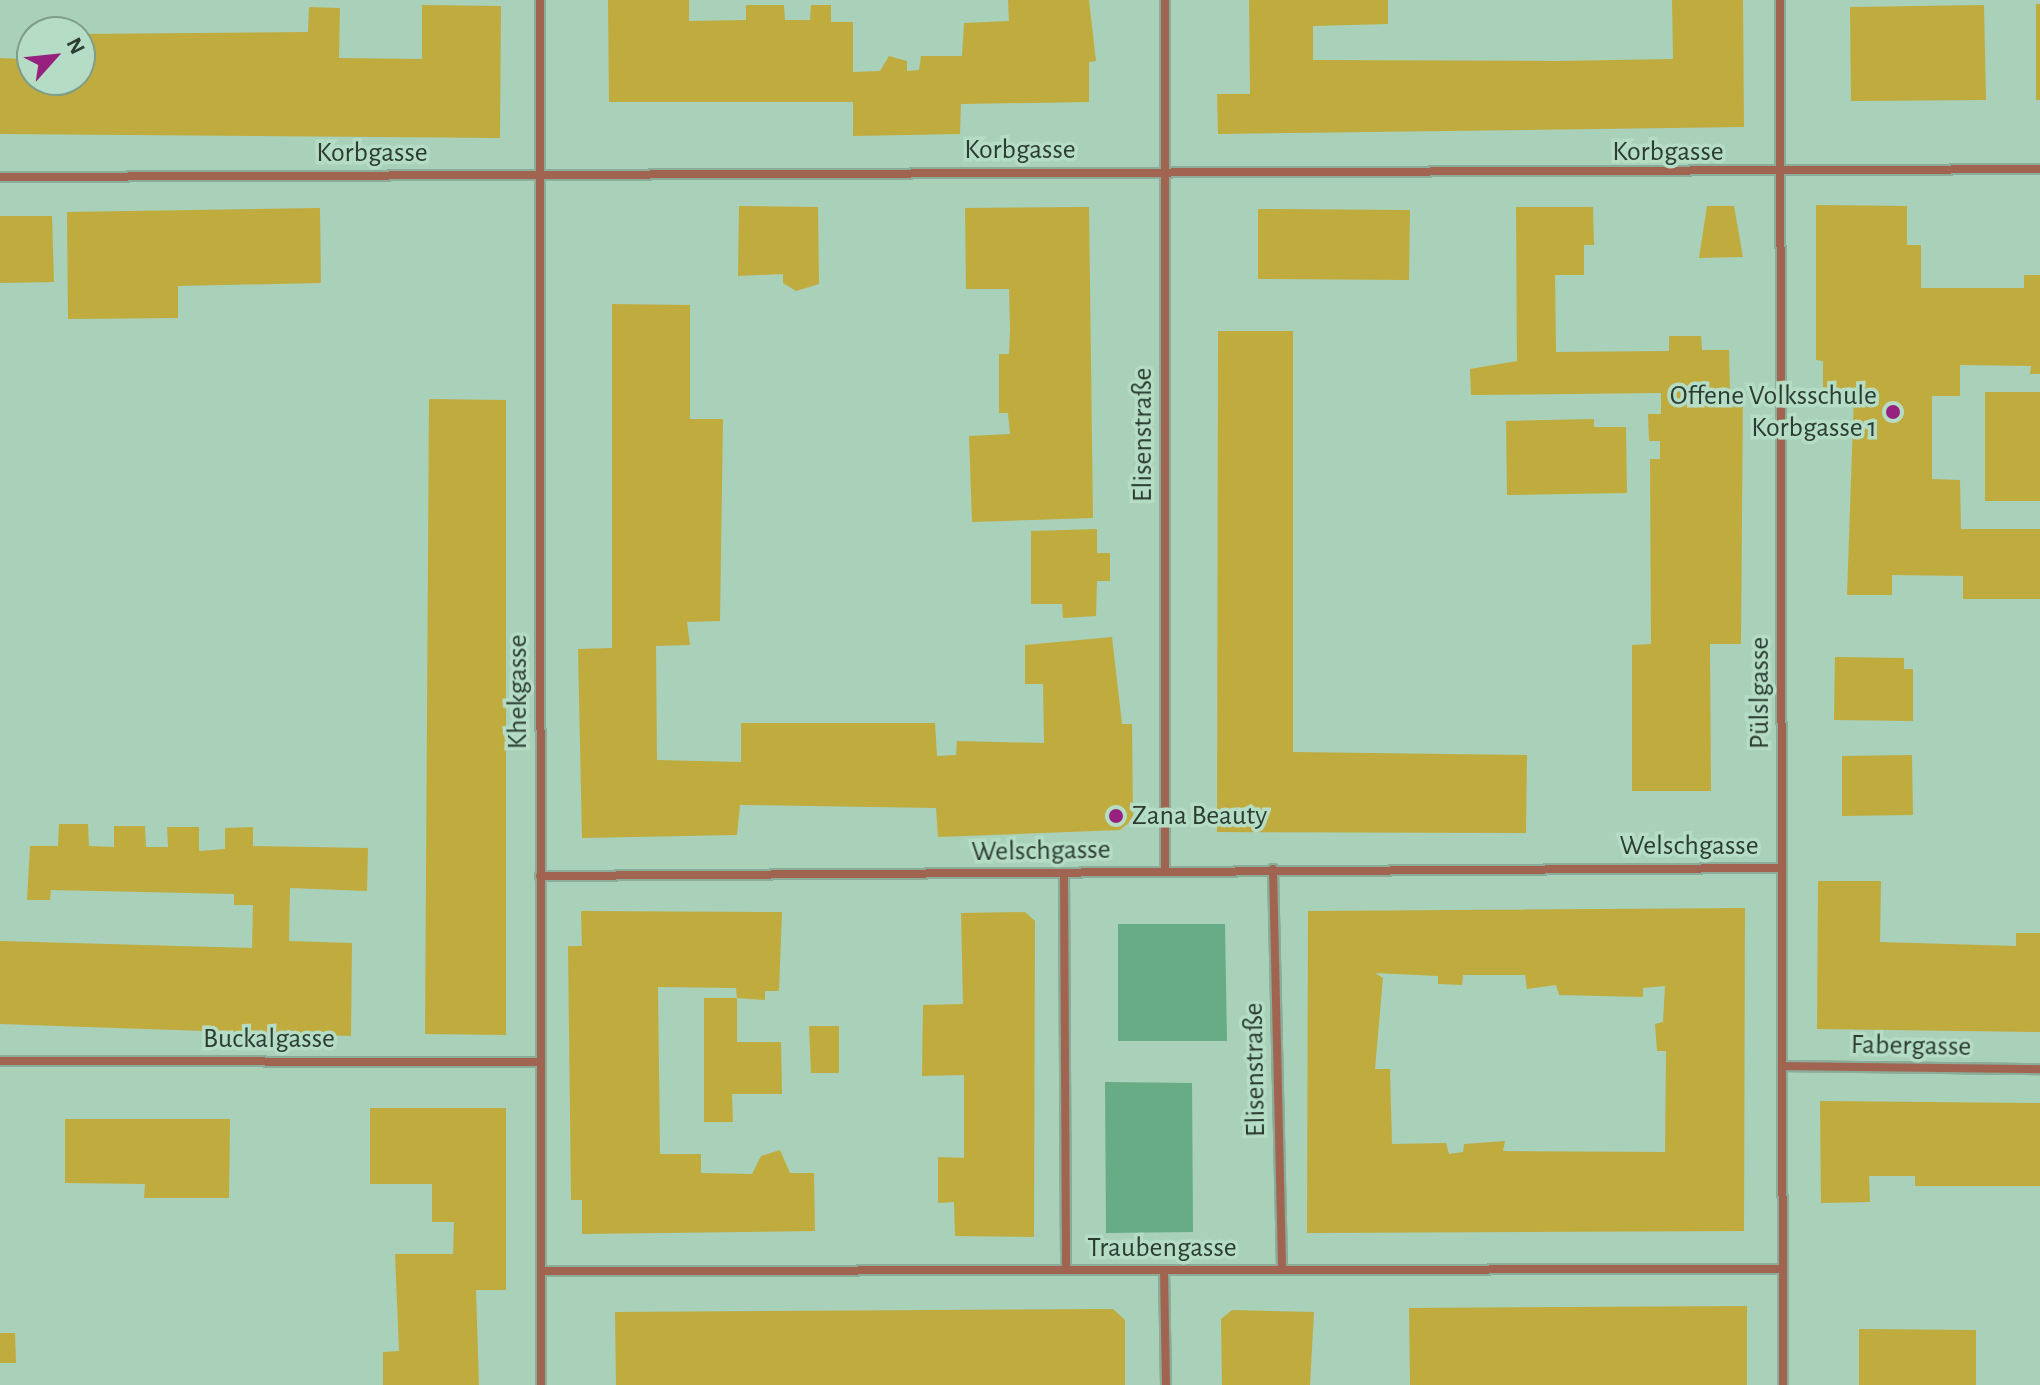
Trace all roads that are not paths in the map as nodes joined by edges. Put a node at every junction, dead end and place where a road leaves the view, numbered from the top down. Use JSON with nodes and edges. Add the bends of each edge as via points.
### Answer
{"nodes":[{"id":1,"x":540,"y":0,"type":"edge"},
{"id":2,"x":1165,"y":0,"type":"edge"},
{"id":3,"x":1780,"y":0,"type":"edge"},
{"id":4,"x":2040,"y":169,"type":"edge"},
{"id":5,"x":1165,"y":171,"type":"junction"},
{"id":6,"x":541,"y":174,"type":"junction"},
{"id":7,"x":1780,"y":174,"type":"junction"},
{"id":8,"x":0,"y":177,"type":"edge"},
{"id":9,"x":1782,"y":868,"type":"junction"},
{"id":10,"x":1165,"y":869,"type":"junction"},
{"id":11,"x":1273,"y":869,"type":"junction"},
{"id":12,"x":1064,"y":874,"type":"junction"},
{"id":13,"x":540,"y":876,"type":"junction"},
{"id":14,"x":0,"y":1061,"type":"edge"},
{"id":15,"x":537,"y":1062,"type":"junction"},
{"id":16,"x":1782,"y":1066,"type":"junction"},
{"id":17,"x":2040,"y":1069,"type":"edge"},
{"id":18,"x":1783,"y":1269,"type":"junction"},
{"id":19,"x":1066,"y":1270,"type":"junction"},
{"id":20,"x":1164,"y":1270,"type":"junction"},
{"id":21,"x":1282,"y":1270,"type":"junction"},
{"id":22,"x":541,"y":1271,"type":"junction"},
{"id":23,"x":541,"y":1385,"type":"edge"},
{"id":24,"x":1166,"y":1385,"type":"edge"},
{"id":25,"x":1783,"y":1385,"type":"edge"}],
"edges":[{"from":1,"to":6,"type":"street","name":"Khekgasse"},
{"from":2,"to":5,"type":"street","name":"Elisenstraße"},
{"from":3,"to":7,"type":"street","name":"Pülslgasse"},
{"from":4,"to":7,"type":"street","name":"Korbgasse"},
{"from":5,"to":6,"type":"street","name":"Korbgasse"},
{"from":5,"to":7,"type":"street","name":"Korbgasse"},
{"from":5,"to":10,"type":"street","name":"Elisenstraße"},
{"from":6,"to":8,"type":"street","name":"Korbgasse"},
{"from":6,"to":13,"type":"street","name":"Khekgasse"},
{"from":7,"to":9,"type":"street","name":"Pülslgasse"},
{"from":9,"to":11,"type":"street","name":"Welschgasse"},
{"from":9,"to":16,"type":"street","name":"Pülslgasse"},
{"from":10,"to":11,"type":"street","name":"Welschgasse"},
{"from":10,"to":12,"type":"street","name":"Welschgasse"},
{"from":11,"to":21,"type":"street","name":"Elisenstraße"},
{"from":12,"to":13,"type":"street","name":"Welschgasse"},
{"from":12,"to":19,"type":"street"},
{"from":13,"to":15,"type":"street","name":"Khekgasse"},
{"from":14,"to":15,"type":"street","name":"Buckalgasse"},
{"from":15,"to":22,"type":"street","name":"Khekgasse"},
{"from":16,"to":17,"type":"street","name":"Fabergasse"},
{"from":16,"to":18,"type":"street","name":"Pülslgasse"},
{"from":18,"to":21,"type":"street","name":"Traubengasse"},
{"from":18,"to":25,"type":"street","name":"Pülslgasse"},
{"from":19,"to":20,"type":"street","name":"Traubengasse"},
{"from":19,"to":22,"type":"street","name":"Traubengasse"},
{"from":20,"to":21,"type":"street","name":"Traubengasse"},
{"from":20,"to":24,"type":"street"},
{"from":22,"to":23,"type":"street","name":"Khekgasse"}]}
